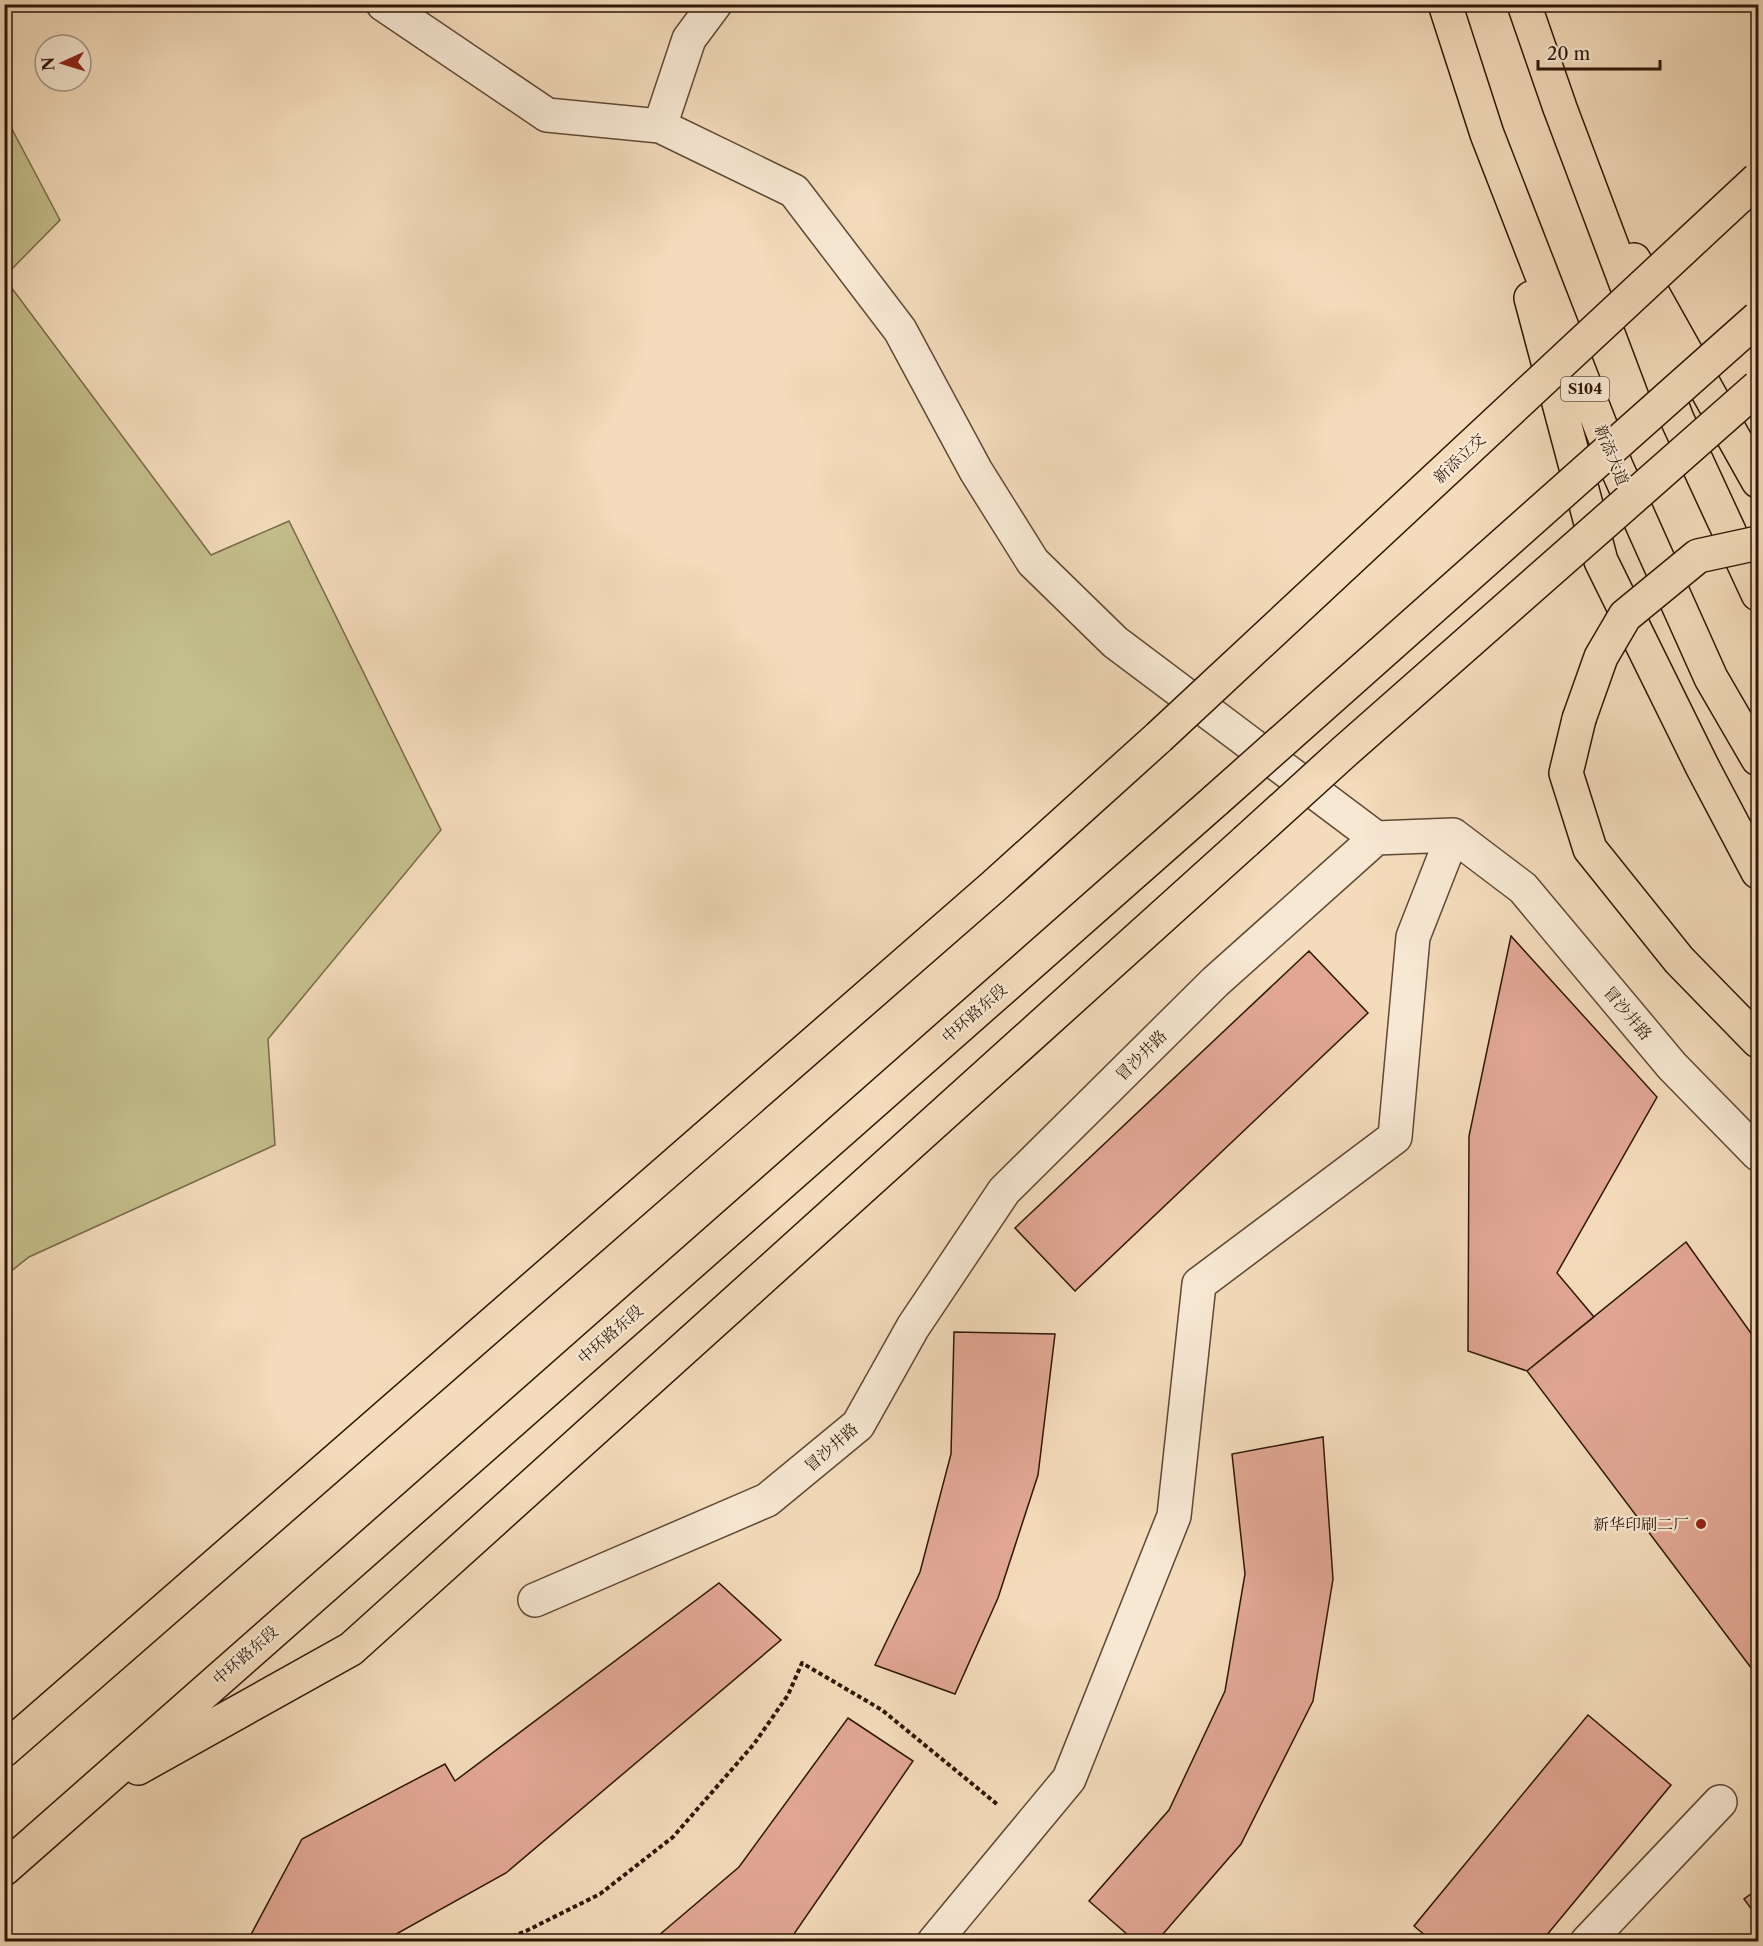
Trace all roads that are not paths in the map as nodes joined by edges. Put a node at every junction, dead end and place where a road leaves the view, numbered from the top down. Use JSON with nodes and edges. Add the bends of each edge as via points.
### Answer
{"nodes":[{"id":1,"x":383,"y":4,"type":"edge"},
{"id":2,"x":715,"y":4,"type":"edge"},
{"id":3,"x":1445,"y":4,"type":"edge"},
{"id":4,"x":1524,"y":4,"type":"edge"},
{"id":5,"x":660,"y":126,"type":"junction"},
{"id":6,"x":1487,"y":134,"type":"junction"},
{"id":7,"x":1583,"y":170,"type":"junction"},
{"id":8,"x":1758,"y":179,"type":"edge"},
{"id":9,"x":1758,"y":318,"type":"edge"},
{"id":10,"x":1758,"y":387,"type":"edge"},
{"id":11,"x":1758,"y":481,"type":"edge"},
{"id":12,"x":1758,"y":543,"type":"edge"},
{"id":13,"x":1758,"y":594,"type":"edge"},
{"id":14,"x":1758,"y":759,"type":"edge"},
{"id":15,"x":1453,"y":835,"type":"junction"},
{"id":16,"x":1376,"y":838,"type":"junction"},
{"id":17,"x":1758,"y":872,"type":"edge"},
{"id":18,"x":1758,"y":1041,"type":"edge"},
{"id":19,"x":1758,"y":1154,"type":"edge"},
{"id":20,"x":535,"y":1600,"type":"dead end"},
{"id":21,"x":4,"y":1750,"type":"edge"},
{"id":22,"x":81,"y":1800,"type":"junction"},
{"id":23,"x":1720,"y":1802,"type":"dead end"},
{"id":24,"x":4,"y":1869,"type":"edge"},
{"id":25,"x":934,"y":1941,"type":"edge"},
{"id":26,"x":1587,"y":1941,"type":"edge"}],
"edges":[{"from":1,"to":5,"type":"street","via":[[548,116]]},
{"from":2,"to":5,"type":"street","via":[[689,39]]},
{"from":3,"to":6,"type":"main road","name":"新添大道","number":"S104"},
{"from":4,"to":7,"type":"main road"},
{"from":5,"to":16,"type":"street","via":[[794,191],[900,330],[976,471],[1034,562],[1115,642]]},
{"from":6,"to":14,"type":"main road","name":"新添大道","number":"S104","via":[[1616,466],[1711,678]]},
{"from":6,"to":17,"type":"main road","via":[[1601,561]]},
{"from":7,"to":11,"type":"main road"},
{"from":7,"to":13,"type":"main road","via":[[1677,419]]},
{"from":8,"to":21,"type":"main road","name":"新添立交","bridge":true,"via":[[1160,737],[985,894]]},
{"from":9,"to":22,"type":"main road","name":"中环路东段","bridge":true},
{"from":10,"to":22,"type":"main road","bridge":true,"via":[[1370,729],[351,1649]]},
{"from":12,"to":18,"type":"main road","bridge":true,"via":[[1698,556],[1625,616],[1601,657],[1579,719],[1566,773],[1590,849],[1679,960]]},
{"from":15,"to":16,"type":"street"},
{"from":15,"to":19,"type":"street","name":"冒沙井路","via":[[1522,888],[1672,1066]]},
{"from":15,"to":25,"type":"street","via":[[1413,937],[1395,1137],[1199,1284],[1174,1516],[1069,1779]]},
{"from":16,"to":20,"type":"street","name":"冒沙井路","via":[[1215,982],[1004,1191],[913,1327],[858,1425],[767,1500]]},
{"from":22,"to":24,"type":"main road","name":"中环路东段"},
{"from":23,"to":26,"type":"street"}]}
